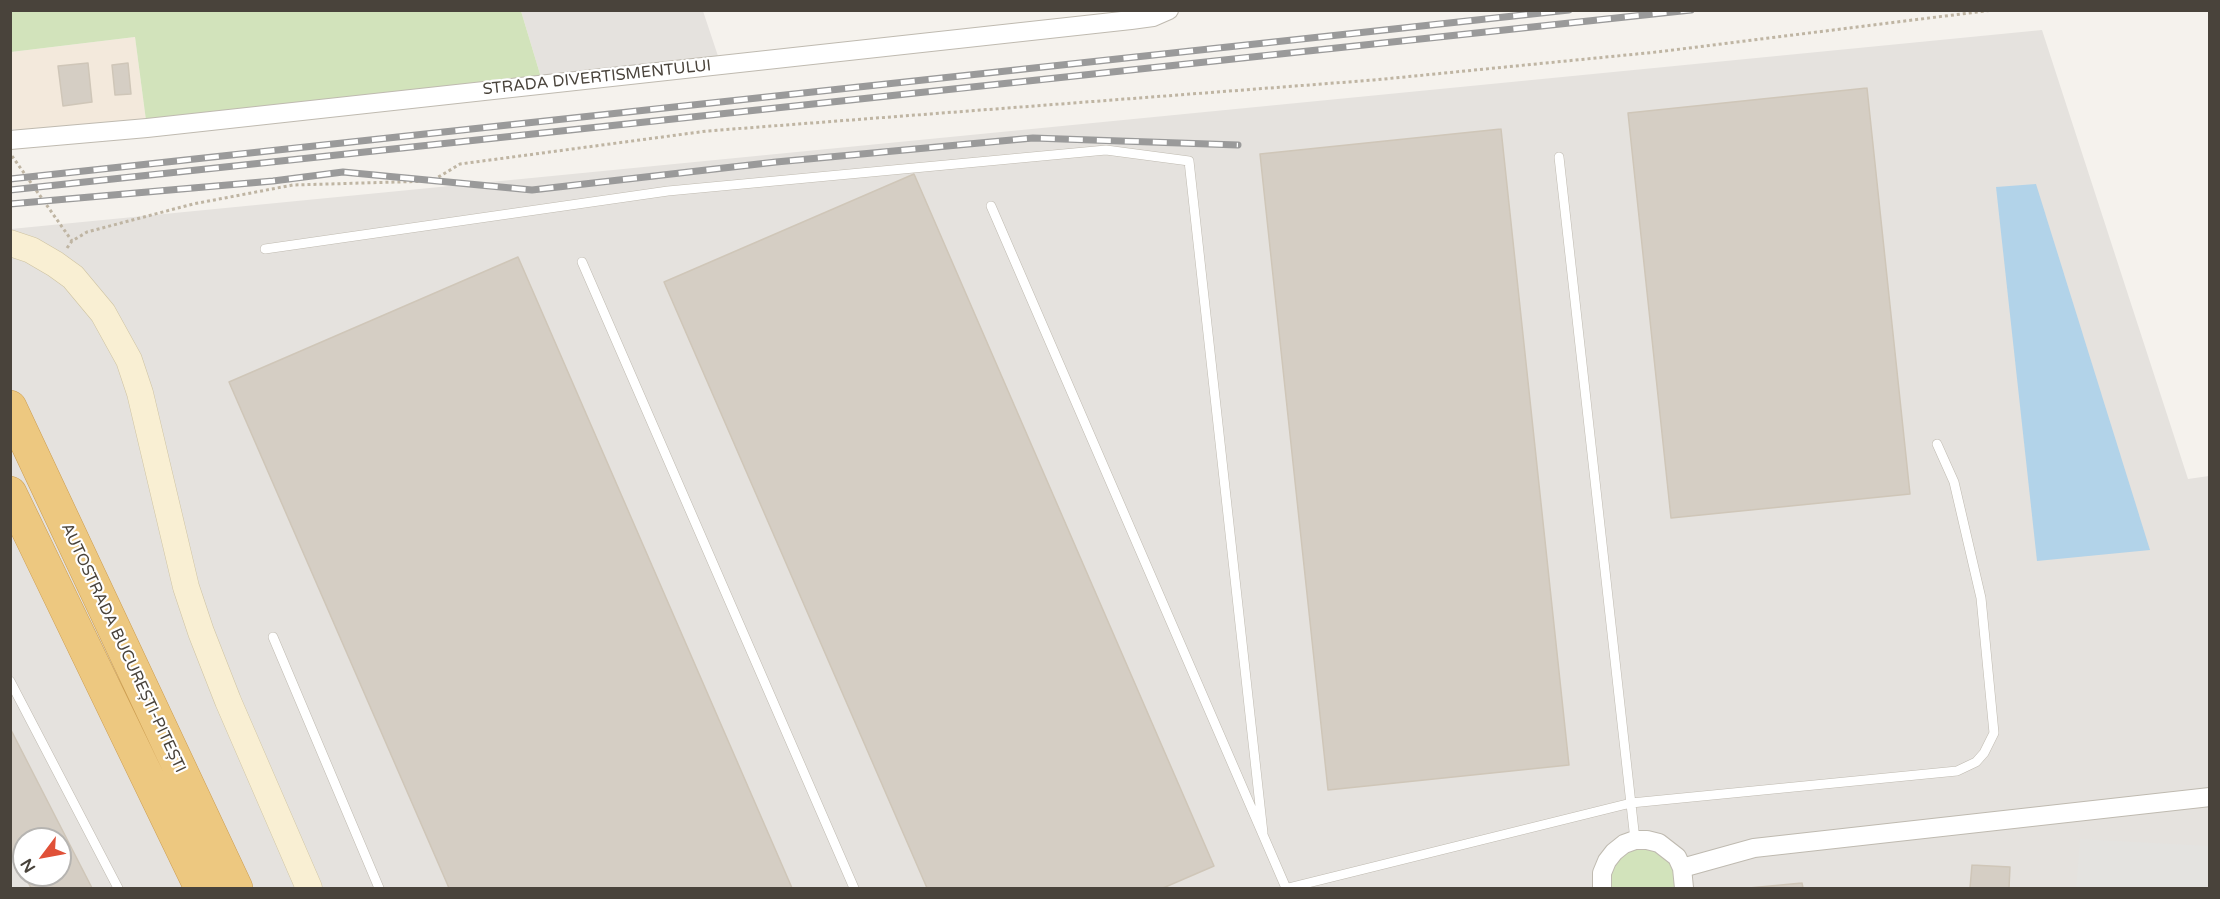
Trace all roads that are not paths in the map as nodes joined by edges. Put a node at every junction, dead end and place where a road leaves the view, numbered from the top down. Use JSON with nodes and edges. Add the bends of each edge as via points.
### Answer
{"nodes":[{"id":1,"x":1169,"y":10,"type":"edge"},
{"id":2,"x":17,"y":140,"type":"edge"},
{"id":3,"x":1559,"y":157,"type":"dead end"},
{"id":4,"x":991,"y":206,"type":"dead end"},
{"id":5,"x":10,"y":243,"type":"edge"},
{"id":6,"x":265,"y":249,"type":"dead end"},
{"id":7,"x":582,"y":262,"type":"dead end"},
{"id":8,"x":10,"y":407,"type":"edge"},
{"id":9,"x":1937,"y":444,"type":"dead end"},
{"id":10,"x":10,"y":493,"type":"edge"},
{"id":11,"x":40,"y":556,"type":"junction"},
{"id":12,"x":273,"y":637,"type":"dead end"},
{"id":13,"x":10,"y":681,"type":"edge"},
{"id":14,"x":2210,"y":796,"type":"edge"},
{"id":15,"x":1631,"y":803,"type":"junction"},
{"id":16,"x":1263,"y":833,"type":"junction"},
{"id":17,"x":1635,"y":840,"type":"junction"},
{"id":18,"x":1682,"y":868,"type":"junction"},
{"id":19,"x":118,"y":888,"type":"edge"},
{"id":20,"x":182,"y":888,"type":"edge"},
{"id":21,"x":201,"y":888,"type":"edge"},
{"id":22,"x":236,"y":888,"type":"edge"},
{"id":23,"x":309,"y":888,"type":"edge"},
{"id":24,"x":379,"y":888,"type":"edge"},
{"id":25,"x":854,"y":888,"type":"edge"},
{"id":26,"x":1287,"y":888,"type":"edge"},
{"id":27,"x":1602,"y":888,"type":"edge"},
{"id":28,"x":1684,"y":888,"type":"edge"}],
"edges":[{"from":1,"to":2,"type":"street","name":"STRADA DIVERTISMENTULUI","via":[[1119,22]]},
{"from":3,"to":15,"type":"lane"},
{"from":4,"to":16,"type":"lane"},
{"from":5,"to":23,"type":"main road","via":[[31,250],[73,277],[103,313],[129,360],[201,632]]},
{"from":6,"to":16,"type":"lane","via":[[668,191],[1106,150],[1189,161]]},
{"from":7,"to":25,"type":"lane"},
{"from":8,"to":22,"type":"highway","name":"AUTOSTRADA BUCUREȘTI-PITEȘTI"},
{"from":9,"to":15,"type":"lane","via":[[1954,482],[1982,598],[1994,734],[1984,753],[1976,762],[1957,771]]},
{"from":10,"to":11,"type":"highway","name":"AUTOSTRADA BUCUREȘTI-PITEȘTI"},
{"from":11,"to":20,"type":"highway","via":[[83,671]]},
{"from":11,"to":21,"type":"highway","name":"AUTOSTRADA BUCUREȘTI-PITEȘTI"},
{"from":12,"to":24,"type":"lane"},
{"from":13,"to":19,"type":"lane"},
{"from":14,"to":18,"type":"street","via":[[1754,848]]},
{"from":15,"to":17,"type":"lane"},
{"from":15,"to":26,"type":"lane"},
{"from":16,"to":26,"type":"lane"},
{"from":17,"to":18,"type":"street","via":[[1659,843],[1677,857]]},
{"from":17,"to":27,"type":"street","via":[[1624,844],[1606,861]]},
{"from":18,"to":28,"type":"street"}]}
